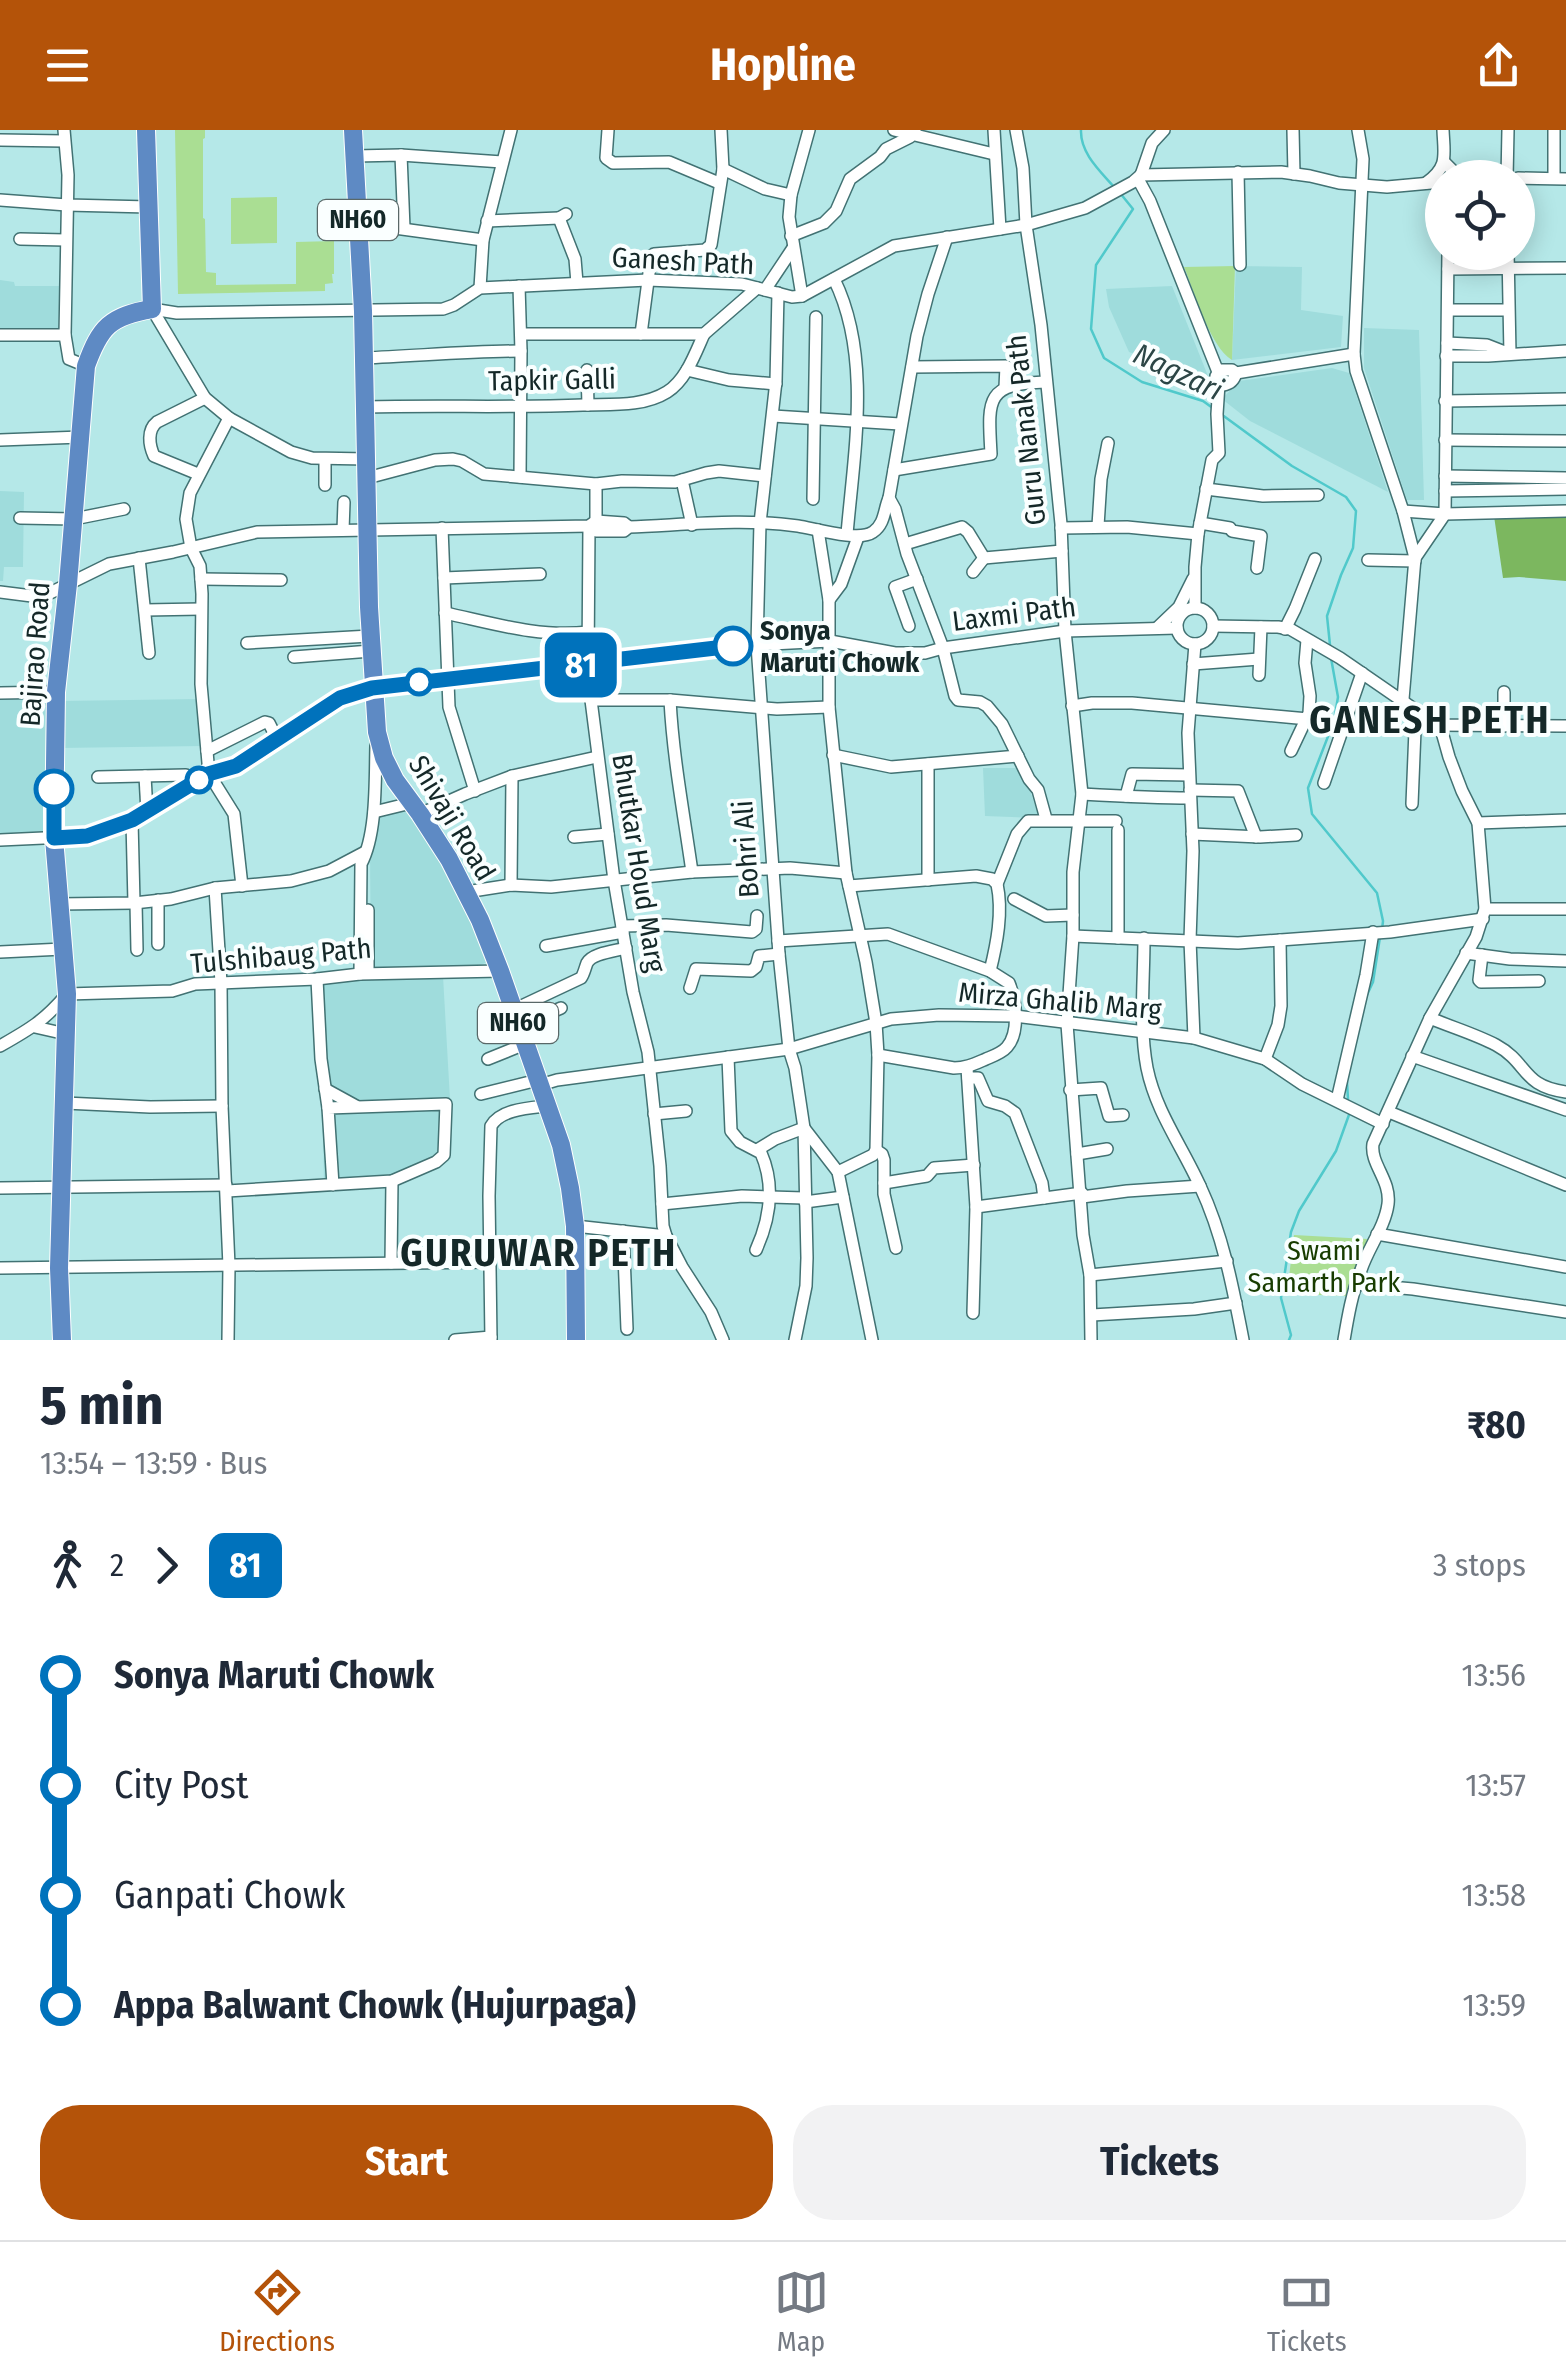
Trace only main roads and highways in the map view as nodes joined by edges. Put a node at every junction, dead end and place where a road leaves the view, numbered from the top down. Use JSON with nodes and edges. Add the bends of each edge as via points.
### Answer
{"nodes":[{"id":1,"x":146,"y":130,"type":"edge"},
{"id":2,"x":354,"y":130,"type":"edge"},
{"id":3,"x":62,"y":1340,"type":"edge"},
{"id":4,"x":576,"y":1340,"type":"edge"}],
"edges":[{"from":1,"to":3,"type":"highway","name":"Bajirao Road","via":[[152,308],[110,323],[86,366],[56,692],[54,838],[66,994]]},
{"from":2,"to":4,"type":"highway","name":"Shivaji Road","number":"NH60","via":[[376,732],[389,769],[480,920],[561,1145],[575,1226]]}]}
